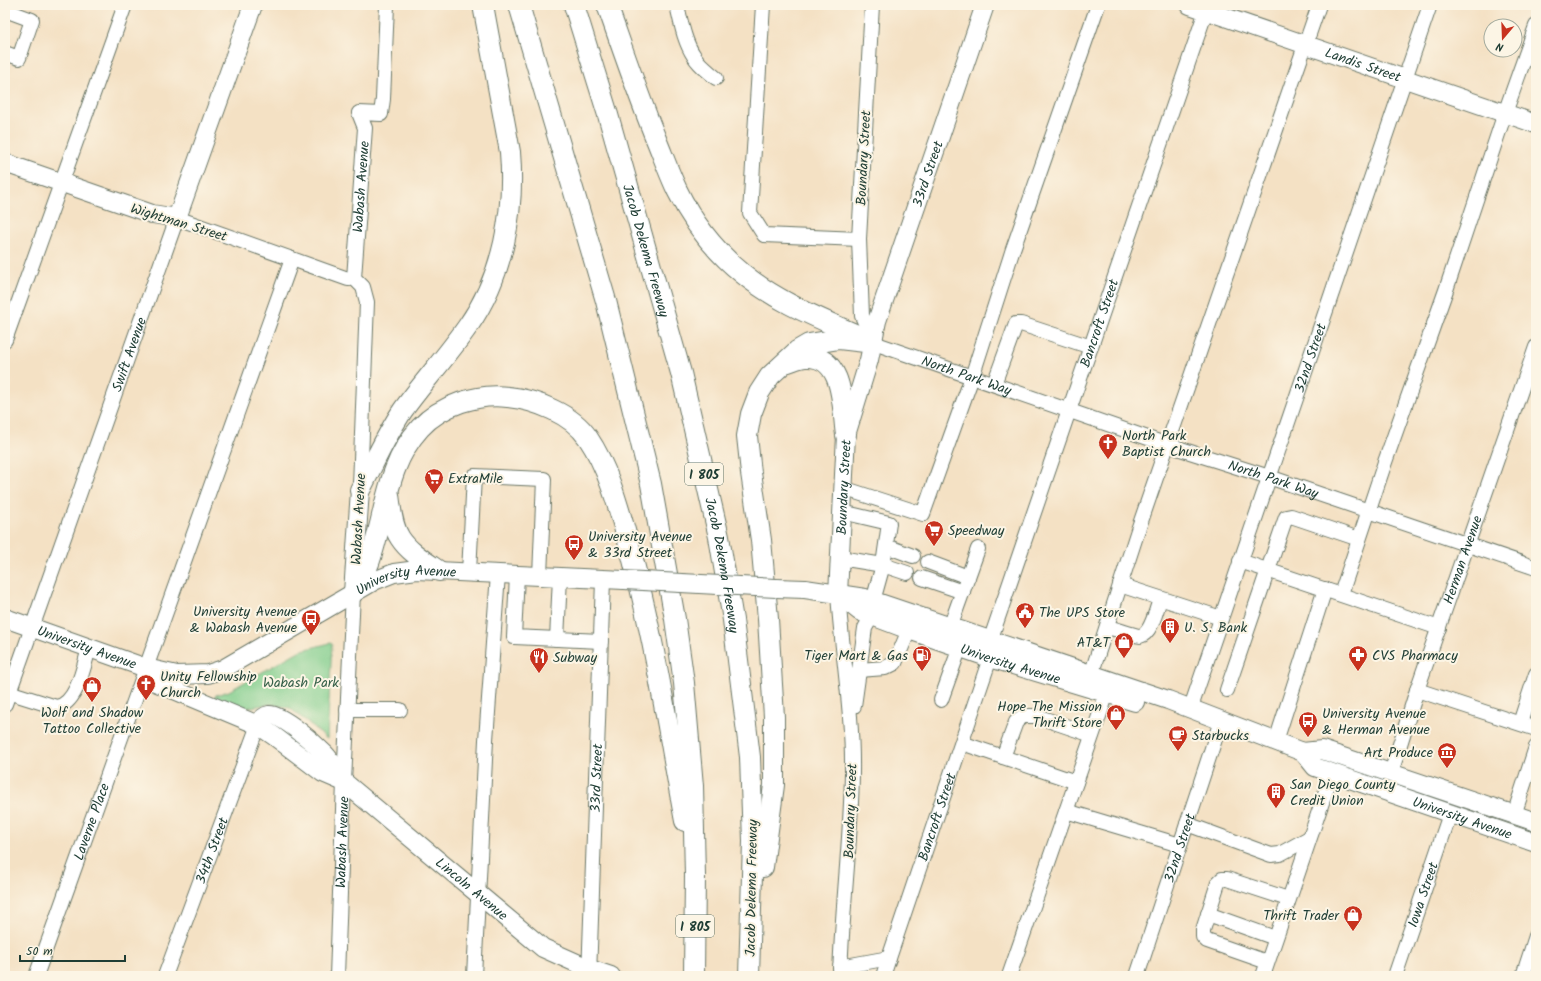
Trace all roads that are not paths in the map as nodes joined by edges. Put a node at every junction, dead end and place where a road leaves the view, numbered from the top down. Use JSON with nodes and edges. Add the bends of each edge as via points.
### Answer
{"nodes":[{"id":1,"x":125,"y":5,"type":"edge"},
{"id":2,"x":253,"y":5,"type":"edge"},
{"id":3,"x":387,"y":5,"type":"edge"},
{"id":4,"x":483,"y":5,"type":"edge"},
{"id":5,"x":519,"y":5,"type":"edge"},
{"id":6,"x":574,"y":5,"type":"edge"},
{"id":7,"x":607,"y":5,"type":"edge"},
{"id":8,"x":677,"y":5,"type":"edge"},
{"id":9,"x":763,"y":5,"type":"edge"},
{"id":10,"x":872,"y":5,"type":"edge"},
{"id":11,"x":985,"y":5,"type":"edge"},
{"id":12,"x":1098,"y":5,"type":"edge"},
{"id":13,"x":1319,"y":5,"type":"edge"},
{"id":14,"x":1430,"y":5,"type":"edge"},
{"id":15,"x":1201,"y":7,"type":"edge"},
{"id":16,"x":5,"y":10,"type":"edge"},
{"id":17,"x":1536,"y":26,"type":"edge"},
{"id":18,"x":1305,"y":45,"type":"junction"},
{"id":19,"x":5,"y":53,"type":"edge"},
{"id":20,"x":716,"y":78,"type":"dead end"},
{"id":21,"x":1404,"y":79,"type":"junction"},
{"id":22,"x":1505,"y":113,"type":"junction"},
{"id":23,"x":1536,"y":124,"type":"edge"},
{"id":24,"x":5,"y":163,"type":"edge"},
{"id":25,"x":62,"y":183,"type":"junction"},
{"id":26,"x":176,"y":218,"type":"junction"},
{"id":27,"x":858,"y":239,"type":"junction"},
{"id":28,"x":292,"y":259,"type":"junction"},
{"id":29,"x":354,"y":278,"type":"junction"},
{"id":30,"x":5,"y":340,"type":"edge"},
{"id":31,"x":874,"y":343,"type":"junction"},
{"id":32,"x":1091,"y":347,"type":"junction"},
{"id":33,"x":1536,"y":347,"type":"edge"},
{"id":34,"x":784,"y":363,"type":"junction"},
{"id":35,"x":972,"y":377,"type":"junction"},
{"id":36,"x":994,"y":384,"type":"junction"},
{"id":37,"x":1069,"y":411,"type":"junction"},
{"id":38,"x":846,"y":436,"type":"junction"},
{"id":39,"x":1168,"y":445,"type":"junction"},
{"id":40,"x":1269,"y":476,"type":"junction"},
{"id":41,"x":843,"y":488,"type":"junction"},
{"id":42,"x":360,"y":490,"type":"junction"},
{"id":43,"x":388,"y":492,"type":"junction"},
{"id":44,"x":1368,"y":511,"type":"junction"},
{"id":45,"x":842,"y":512,"type":"junction"},
{"id":46,"x":1359,"y":539,"type":"junction"},
{"id":47,"x":1467,"y":545,"type":"junction"},
{"id":48,"x":886,"y":546,"type":"junction"},
{"id":49,"x":978,"y":550,"type":"dead end"},
{"id":50,"x":912,"y":556,"type":"dead end"},
{"id":51,"x":840,"y":558,"type":"junction"},
{"id":52,"x":1240,"y":561,"type":"junction"},
{"id":53,"x":928,"y":562,"type":"dead end"},
{"id":54,"x":883,"y":565,"type":"junction"},
{"id":55,"x":1536,"y":568,"type":"edge"},
{"id":56,"x":1267,"y":570,"type":"junction"},
{"id":57,"x":440,"y":571,"type":"junction"},
{"id":58,"x":469,"y":572,"type":"junction"},
{"id":59,"x":907,"y":573,"type":"dead end"},
{"id":60,"x":498,"y":574,"type":"junction"},
{"id":61,"x":517,"y":575,"type":"junction"},
{"id":62,"x":540,"y":576,"type":"junction"},
{"id":63,"x":560,"y":577,"type":"junction"},
{"id":64,"x":968,"y":577,"type":"junction"},
{"id":65,"x":922,"y":578,"type":"dead end"},
{"id":66,"x":603,"y":580,"type":"junction"},
{"id":67,"x":1120,"y":585,"type":"junction"},
{"id":68,"x":1325,"y":589,"type":"junction"},
{"id":69,"x":963,"y":592,"type":"junction"},
{"id":70,"x":353,"y":593,"type":"junction"},
{"id":71,"x":838,"y":594,"type":"junction"},
{"id":72,"x":1341,"y":594,"type":"junction"},
{"id":73,"x":1160,"y":599,"type":"junction"},
{"id":74,"x":874,"y":609,"type":"junction"},
{"id":75,"x":5,"y":618,"type":"edge"},
{"id":76,"x":1221,"y":618,"type":"junction"},
{"id":77,"x":1107,"y":626,"type":"junction"},
{"id":78,"x":950,"y":627,"type":"junction"},
{"id":79,"x":32,"y":628,"type":"junction"},
{"id":80,"x":1439,"y":628,"type":"junction"},
{"id":81,"x":909,"y":630,"type":"junction"},
{"id":82,"x":557,"y":639,"type":"junction"},
{"id":83,"x":601,"y":641,"type":"junction"},
{"id":84,"x":960,"y":647,"type":"junction"},
{"id":85,"x":89,"y":648,"type":"junction"},
{"id":86,"x":990,"y":649,"type":"junction"},
{"id":87,"x":146,"y":668,"type":"junction"},
{"id":88,"x":859,"y":670,"type":"junction"},
{"id":89,"x":1536,"y":674,"type":"edge"},
{"id":90,"x":1091,"y":675,"type":"junction"},
{"id":91,"x":1227,"y":690,"type":"dead end"},
{"id":92,"x":1417,"y":690,"type":"junction"},
{"id":93,"x":1107,"y":693,"type":"junction"},
{"id":94,"x":6,"y":696,"type":"edge"},
{"id":95,"x":942,"y":700,"type":"dead end"},
{"id":96,"x":347,"y":710,"type":"junction"},
{"id":97,"x":400,"y":710,"type":"dead end"},
{"id":98,"x":1190,"y":710,"type":"junction"},
{"id":99,"x":1221,"y":721,"type":"junction"},
{"id":100,"x":851,"y":722,"type":"junction"},
{"id":101,"x":1520,"y":723,"type":"junction"},
{"id":102,"x":258,"y":726,"type":"junction"},
{"id":103,"x":1536,"y":728,"type":"edge"},
{"id":104,"x":1092,"y":735,"type":"junction"},
{"id":105,"x":1276,"y":741,"type":"junction"},
{"id":106,"x":962,"y":743,"type":"junction"},
{"id":107,"x":1536,"y":747,"type":"edge"},
{"id":108,"x":1303,"y":752,"type":"junction"},
{"id":109,"x":1003,"y":757,"type":"junction"},
{"id":110,"x":1332,"y":773,"type":"junction"},
{"id":111,"x":1390,"y":773,"type":"junction"},
{"id":112,"x":344,"y":782,"type":"junction"},
{"id":113,"x":1076,"y":782,"type":"junction"},
{"id":114,"x":1066,"y":811,"type":"junction"},
{"id":115,"x":1450,"y":814,"type":"junction"},
{"id":116,"x":1514,"y":815,"type":"junction"},
{"id":117,"x":1536,"y":822,"type":"edge"},
{"id":118,"x":1187,"y":824,"type":"junction"},
{"id":119,"x":1309,"y":838,"type":"junction"},
{"id":120,"x":1536,"y":843,"type":"edge"},
{"id":121,"x":1180,"y":845,"type":"junction"},
{"id":122,"x":695,"y":876,"type":"junction"},
{"id":123,"x":478,"y":894,"type":"junction"},
{"id":124,"x":1288,"y":899,"type":"junction"},
{"id":125,"x":1208,"y":914,"type":"junction"},
{"id":126,"x":1536,"y":936,"type":"edge"},
{"id":127,"x":1275,"y":938,"type":"junction"},
{"id":128,"x":750,"y":956,"type":"junction"},
{"id":129,"x":890,"y":958,"type":"junction"},
{"id":130,"x":1267,"y":962,"type":"junction"},
{"id":131,"x":840,"y":971,"type":"edge"},
{"id":132,"x":590,"y":972,"type":"edge"},
{"id":133,"x":36,"y":976,"type":"edge"},
{"id":134,"x":165,"y":976,"type":"edge"},
{"id":135,"x":337,"y":976,"type":"edge"},
{"id":136,"x":474,"y":976,"type":"edge"},
{"id":137,"x":611,"y":976,"type":"edge"},
{"id":138,"x":694,"y":976,"type":"edge"},
{"id":139,"x":749,"y":976,"type":"edge"},
{"id":140,"x":883,"y":976,"type":"edge"},
{"id":141,"x":1010,"y":976,"type":"edge"},
{"id":142,"x":1137,"y":976,"type":"edge"},
{"id":143,"x":1263,"y":976,"type":"edge"},
{"id":144,"x":1395,"y":976,"type":"edge"},
{"id":145,"x":1522,"y":976,"type":"edge"}],
"edges":[{"from":1,"to":25,"type":"street"},
{"from":2,"to":26,"type":"main road","name":"Swift Avenue"},
{"from":3,"to":29,"type":"street","name":"Wabash Avenue","via":[[381,114],[359,113],[366,128]]},
{"from":4,"to":42,"type":"highway","via":[[512,171],[505,241],[491,285],[477,312],[396,421]]},
{"from":5,"to":122,"type":"highway","number":"I 805","via":[[606,301],[651,484],[684,683],[693,786]]},
{"from":6,"to":128,"type":"highway","name":"Jacob Dekema Freeway","number":"I 805","via":[[608,115],[681,374],[719,537],[733,620],[750,757],[753,841]]},
{"from":7,"to":31,"type":"highway","via":[[677,190],[697,224],[720,253],[764,290]]},
{"from":8,"to":20,"type":"street","via":[[686,40],[694,56]]},
{"from":9,"to":27,"type":"street","via":[[750,213],[764,235]]},
{"from":10,"to":27,"type":"street","name":"Boundary Street"},
{"from":11,"to":31,"type":"main road","name":"33rd Street","via":[[877,321]]},
{"from":12,"to":35,"type":"street","via":[[1013,249]]},
{"from":13,"to":18,"type":"street"},
{"from":14,"to":21,"type":"street","name":"32nd Street"},
{"from":15,"to":18,"type":"main road","name":"Landis Street"},
{"from":15,"to":32,"type":"street","name":"Bancroft Street"},
{"from":16,"to":19,"type":"street","via":[[32,20],[19,58]]},
{"from":17,"to":22,"type":"street"},
{"from":18,"to":21,"type":"main road","name":"Landis Street"},
{"from":18,"to":39,"type":"street"},
{"from":21,"to":22,"type":"main road","name":"Landis Street"},
{"from":21,"to":40,"type":"street","name":"32nd Street"},
{"from":22,"to":23,"type":"main road","name":"Landis Street"},
{"from":22,"to":44,"type":"street"},
{"from":24,"to":25,"type":"main road","name":"Wightman Street"},
{"from":25,"to":26,"type":"main road","name":"Wightman Street","via":[[152,214]]},
{"from":25,"to":30,"type":"street"},
{"from":26,"to":28,"type":"street","name":"Wightman Street"},
{"from":26,"to":79,"type":"street","name":"Swift Avenue"},
{"from":27,"to":31,"type":"street","name":"Boundary Street","via":[[862,316]]},
{"from":28,"to":29,"type":"street","name":"Wightman Street","via":[[348,279]]},
{"from":28,"to":87,"type":"street","name":"Laverne Place"},
{"from":29,"to":42,"type":"street","name":"Wabash Avenue","via":[[363,287],[366,302]]},
{"from":31,"to":34,"type":"highway","via":[[839,339],[809,344]]},
{"from":31,"to":35,"type":"street","name":"North Park Way"},
{"from":31,"to":38,"type":"main road","name":"Boundary Street"},
{"from":32,"to":36,"type":"street","via":[[1016,324]]},
{"from":32,"to":37,"type":"street","name":"Bancroft Street"},
{"from":33,"to":47,"type":"street","name":"Herman Avenue"},
{"from":34,"to":38,"type":"highway","via":[[807,357],[819,359],[830,365],[838,379]]},
{"from":34,"to":128,"type":"highway","via":[[770,376],[759,393],[751,414],[747,436],[761,540],[774,717],[774,785]]},
{"from":35,"to":36,"type":"street","name":"North Park Way"},
{"from":35,"to":41,"type":"street","via":[[923,514]]},
{"from":36,"to":37,"type":"street","name":"North Park Way"},
{"from":37,"to":39,"type":"street","name":"North Park Way"},
{"from":37,"to":86,"type":"street","name":"Bancroft Street"},
{"from":38,"to":41,"type":"main road","name":"Boundary Street"},
{"from":39,"to":40,"type":"street","name":"North Park Way"},
{"from":39,"to":67,"type":"street"},
{"from":40,"to":44,"type":"street","name":"North Park Way"},
{"from":40,"to":52,"type":"street","name":"32nd Street"},
{"from":41,"to":45,"type":"main road","name":"Boundary Street"},
{"from":42,"to":70,"type":"main road","name":"Wabash Avenue"},
{"from":43,"to":57,"type":"highway","via":[[393,521],[400,538],[414,553]]},
{"from":43,"to":70,"type":"highway","via":[[370,560]]},
{"from":43,"to":122,"type":"highway","via":[[401,454],[422,426],[456,404],[498,396],[524,398],[548,407],[568,419],[587,436],[601,460],[614,495],[633,560],[654,648]]},
{"from":44,"to":46,"type":"street"},
{"from":44,"to":47,"type":"street","name":"North Park Way"},
{"from":45,"to":48,"type":"street","via":[[889,523]]},
{"from":45,"to":51,"type":"main road","name":"Boundary Street"},
{"from":46,"to":56,"type":"street","via":[[1292,516],[1286,517]]},
{"from":46,"to":72,"type":"street"},
{"from":47,"to":55,"type":"street","name":"North Park Way"},
{"from":47,"to":80,"type":"street","name":"Herman Avenue"},
{"from":48,"to":50,"type":"street"},
{"from":48,"to":54,"type":"street"},
{"from":49,"to":64,"type":"street"},
{"from":51,"to":54,"type":"street"},
{"from":51,"to":71,"type":"main road","name":"Boundary Street"},
{"from":52,"to":56,"type":"street"},
{"from":52,"to":76,"type":"street","name":"32nd Street"},
{"from":53,"to":64,"type":"street"},
{"from":54,"to":59,"type":"street"},
{"from":54,"to":74,"type":"street"},
{"from":56,"to":68,"type":"street"},
{"from":56,"to":91,"type":"street"},
{"from":57,"to":58,"type":"main road","name":"University Avenue"},
{"from":57,"to":70,"type":"main road","name":"University Avenue","via":[[394,573]]},
{"from":58,"to":60,"type":"main road","name":"University Avenue"},
{"from":58,"to":62,"type":"street","via":[[474,476],[544,479]]},
{"from":60,"to":61,"type":"main road","name":"University Avenue"},
{"from":60,"to":123,"type":"street"},
{"from":61,"to":62,"type":"main road","name":"University Avenue"},
{"from":61,"to":82,"type":"street","via":[[514,636]]},
{"from":62,"to":63,"type":"main road","name":"University Avenue"},
{"from":63,"to":66,"type":"main road","name":"University Avenue"},
{"from":63,"to":82,"type":"street"},
{"from":64,"to":69,"type":"street"},
{"from":65,"to":69,"type":"street"},
{"from":66,"to":71,"type":"main road","name":"University Avenue","bridge":true,"via":[[776,588]]},
{"from":66,"to":83,"type":"street","name":"33rd Street"},
{"from":67,"to":73,"type":"street"},
{"from":67,"to":77,"type":"street"},
{"from":68,"to":72,"type":"street"},
{"from":68,"to":105,"type":"street"},
{"from":69,"to":78,"type":"street"},
{"from":70,"to":87,"type":"main road","name":"University Avenue","via":[[223,669],[208,674],[177,675]]},
{"from":70,"to":96,"type":"street","name":"Wabash Avenue"},
{"from":71,"to":74,"type":"main road","name":"University Avenue","via":[[859,611]]},
{"from":71,"to":100,"type":"street","name":"Boundary Street"},
{"from":72,"to":80,"type":"street"},
{"from":73,"to":76,"type":"street"},
{"from":73,"to":77,"type":"street","via":[[1146,633],[1140,636]]},
{"from":74,"to":78,"type":"main road","name":"University Avenue"},
{"from":74,"to":81,"type":"main road","name":"University Avenue"},
{"from":74,"to":88,"type":"street","via":[[865,628]]},
{"from":75,"to":79,"type":"main road","name":"University Avenue"},
{"from":76,"to":98,"type":"street","name":"32nd Street"},
{"from":77,"to":90,"type":"street"},
{"from":78,"to":86,"type":"main road","name":"University Avenue"},
{"from":79,"to":85,"type":"main road","name":"University Avenue"},
{"from":79,"to":94,"type":"street","name":"Swift Avenue"},
{"from":80,"to":92,"type":"street","name":"Herman Avenue"},
{"from":81,"to":84,"type":"main road","name":"University Avenue"},
{"from":81,"to":88,"type":"street","via":[[895,663],[886,668]]},
{"from":82,"to":83,"type":"street"},
{"from":83,"to":132,"type":"street","name":"33rd Street"},
{"from":84,"to":86,"type":"main road","name":"University Avenue"},
{"from":84,"to":95,"type":"street"},
{"from":85,"to":87,"type":"main road","name":"University Avenue"},
{"from":85,"to":94,"type":"street","via":[[76,690],[61,707]]},
{"from":86,"to":90,"type":"main road","name":"University Avenue"},
{"from":86,"to":93,"type":"main road","name":"University Avenue"},
{"from":86,"to":106,"type":"street","name":"Bancroft Street"},
{"from":87,"to":102,"type":"main road","via":[[155,682]]},
{"from":87,"to":133,"type":"street","name":"Laverne Place"},
{"from":88,"to":100,"type":"street"},
{"from":89,"to":101,"type":"street"},
{"from":90,"to":98,"type":"main road","name":"University Avenue","via":[[1168,700]]},
{"from":92,"to":101,"type":"street"},
{"from":92,"to":111,"type":"street","name":"Herman Avenue"},
{"from":93,"to":98,"type":"main road","name":"University Avenue","via":[[1167,712]]},
{"from":93,"to":104,"type":"street"},
{"from":96,"to":97,"type":"street"},
{"from":96,"to":112,"type":"street","name":"Wabash Avenue"},
{"from":98,"to":99,"type":"main road","name":"University Avenue"},
{"from":99,"to":105,"type":"main road","name":"University Avenue"},
{"from":99,"to":118,"type":"street","name":"32nd Street"},
{"from":100,"to":131,"type":"street","name":"Boundary Street","via":[[849,847]]},
{"from":101,"to":103,"type":"street"},
{"from":102,"to":112,"type":"main road","name":"Lincoln Avenue","via":[[267,715],[283,720],[325,754]]},
{"from":102,"to":134,"type":"street","name":"34th Street"},
{"from":104,"to":109,"type":"street","via":[[1036,716],[1023,716],[1016,722]]},
{"from":104,"to":113,"type":"street"},
{"from":105,"to":108,"type":"main road","name":"University Avenue"},
{"from":106,"to":109,"type":"street"},
{"from":106,"to":129,"type":"street","name":"Bancroft Street"},
{"from":107,"to":116,"type":"street"},
{"from":108,"to":110,"type":"main road","name":"University Avenue","via":[[1315,767]]},
{"from":108,"to":111,"type":"main road","name":"University Avenue","via":[[1322,750]]},
{"from":109,"to":113,"type":"street"},
{"from":110,"to":115,"type":"main road","name":"University Avenue"},
{"from":110,"to":119,"type":"street"},
{"from":111,"to":116,"type":"main road","name":"University Avenue"},
{"from":112,"to":123,"type":"main road","name":"Lincoln Avenue"},
{"from":112,"to":135,"type":"street","name":"Wabash Avenue"},
{"from":113,"to":114,"type":"street"},
{"from":114,"to":121,"type":"street"},
{"from":114,"to":141,"type":"street"},
{"from":115,"to":120,"type":"main road","name":"University Avenue"},
{"from":115,"to":144,"type":"street","name":"Iowa Street"},
{"from":116,"to":117,"type":"main road","name":"University Avenue"},
{"from":118,"to":119,"type":"street","via":[[1271,855],[1280,854]]},
{"from":118,"to":121,"type":"street","name":"32nd Street"},
{"from":119,"to":124,"type":"street"},
{"from":121,"to":142,"type":"street","name":"32nd Street"},
{"from":122,"to":138,"type":"highway","number":"I 805"},
{"from":123,"to":132,"type":"main road","name":"Lincoln Avenue","via":[[543,948]]},
{"from":123,"to":136,"type":"street"},
{"from":124,"to":125,"type":"street","via":[[1222,879],[1218,883]]},
{"from":124,"to":127,"type":"street"},
{"from":125,"to":127,"type":"street"},
{"from":125,"to":130,"type":"street","via":[[1203,930],[1203,937],[1207,941]]},
{"from":126,"to":145,"type":"street"},
{"from":127,"to":130,"type":"street"},
{"from":128,"to":139,"type":"highway","name":"Jacob Dekema Freeway","number":"I 805"},
{"from":129,"to":131,"type":"street"},
{"from":129,"to":140,"type":"street","name":"Bancroft Street"},
{"from":130,"to":143,"type":"street"},
{"from":132,"to":137,"type":"main road","name":"Lincoln Avenue"}]}
